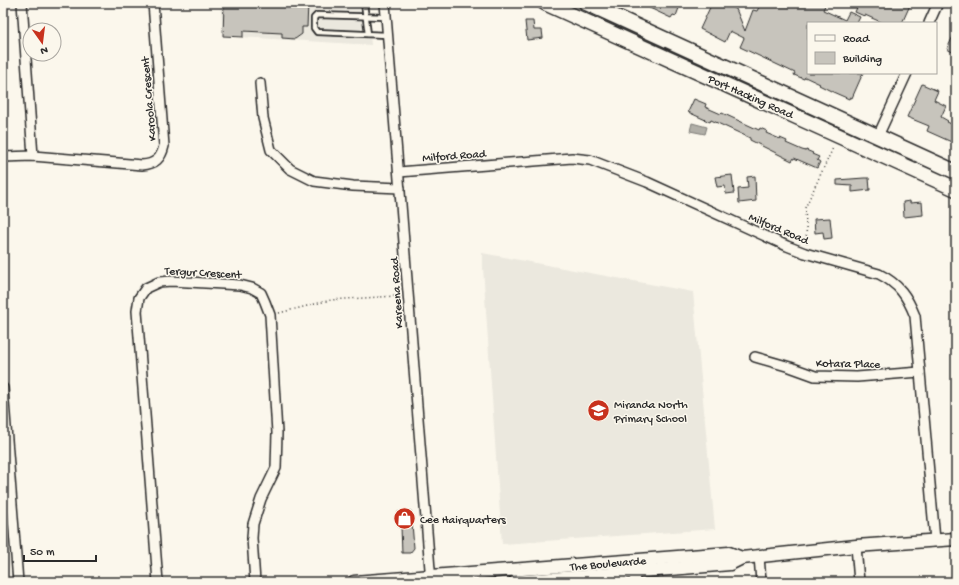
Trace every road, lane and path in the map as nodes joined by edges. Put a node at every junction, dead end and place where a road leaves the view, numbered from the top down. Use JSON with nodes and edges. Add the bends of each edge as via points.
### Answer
{"nodes":[{"id":1,"x":22,"y":3,"type":"edge"},
{"id":2,"x":153,"y":3,"type":"edge"},
{"id":3,"x":364,"y":3,"type":"edge"},
{"id":4,"x":385,"y":3,"type":"edge"},
{"id":5,"x":545,"y":3,"type":"edge"},
{"id":6,"x":586,"y":3,"type":"edge"},
{"id":7,"x":938,"y":3,"type":"edge"},
{"id":8,"x":366,"y":16,"type":"junction"},
{"id":9,"x":386,"y":17,"type":"junction"},
{"id":10,"x":929,"y":22,"type":"edge"},
{"id":11,"x":368,"y":34,"type":"junction"},
{"id":12,"x":387,"y":35,"type":"junction"},
{"id":13,"x":907,"y":74,"type":"edge"},
{"id":14,"x":260,"y":83,"type":"dead end"},
{"id":15,"x":878,"y":136,"type":"junction"},
{"id":16,"x":833,"y":148,"type":"dead end"},
{"id":17,"x":873,"y":151,"type":"junction"},
{"id":18,"x":33,"y":156,"type":"junction"},
{"id":19,"x":3,"y":157,"type":"edge"},
{"id":20,"x":399,"y":172,"type":"junction"},
{"id":21,"x":956,"y":172,"type":"edge"},
{"id":22,"x":400,"y":188,"type":"junction"},
{"id":23,"x":956,"y":189,"type":"edge"},
{"id":24,"x":805,"y":253,"type":"junction"},
{"id":25,"x":396,"y":296,"type":"dead end"},
{"id":26,"x":270,"y":316,"type":"junction"},
{"id":27,"x":754,"y":357,"type":"dead end"},
{"id":28,"x":920,"y":372,"type":"junction"},
{"id":29,"x":3,"y":388,"type":"edge"},
{"id":30,"x":956,"y":539,"type":"edge"},
{"id":31,"x":935,"y":540,"type":"junction"},
{"id":32,"x":856,"y":546,"type":"junction"},
{"id":33,"x":759,"y":556,"type":"junction"},
{"id":34,"x":634,"y":572,"type":"edge"},
{"id":35,"x":431,"y":579,"type":"edge"},
{"id":36,"x":18,"y":582,"type":"edge"},
{"id":37,"x":158,"y":582,"type":"edge"},
{"id":38,"x":255,"y":582,"type":"edge"},
{"id":39,"x":354,"y":582,"type":"edge"},
{"id":40,"x":515,"y":582,"type":"edge"},
{"id":41,"x":761,"y":582,"type":"edge"},
{"id":42,"x":859,"y":582,"type":"edge"}],
"edges":[{"from":1,"to":18,"type":"street"},
{"from":2,"to":18,"type":"street","name":"Karoola Crescent","via":[[164,146],[157,161],[142,165]]},
{"from":3,"to":8,"type":"lane"},
{"from":4,"to":9,"type":"street","name":"Kareena Road"},
{"from":5,"to":17,"type":"main road","name":"Port Hacking Road"},
{"from":6,"to":15,"type":"main road","name":"Port Hacking Road"},
{"from":7,"to":10,"type":"street"},
{"from":8,"to":9,"type":"lane"},
{"from":8,"to":11,"type":"lane"},
{"from":8,"to":11,"type":"lane","via":[[318,15],[314,18],[314,28],[317,32]]},
{"from":9,"to":12,"type":"street","name":"Kareena Road"},
{"from":11,"to":12,"type":"lane"},
{"from":12,"to":20,"type":"street","name":"Kareena Road"},
{"from":13,"to":15,"type":"street"},
{"from":14,"to":22,"type":"street","via":[[263,118],[271,150],[290,170],[314,181]]},
{"from":15,"to":17,"type":"main road"},
{"from":15,"to":21,"type":"main road","name":"Port Hacking Road"},
{"from":16,"to":24,"type":"path","via":[[805,208],[808,244]]},
{"from":17,"to":23,"type":"main road","name":"Port Hacking Road"},
{"from":18,"to":19,"type":"street"},
{"from":20,"to":22,"type":"street","name":"Kareena Road"},
{"from":20,"to":24,"type":"street","name":"Milford Road","via":[[572,158],[590,160],[647,182]]},
{"from":22,"to":35,"type":"street","name":"Kareena Road"},
{"from":24,"to":28,"type":"street","name":"Milford Road","via":[[878,274],[897,286],[907,298],[915,316]]},
{"from":25,"to":26,"type":"path","via":[[331,300]]},
{"from":26,"to":37,"type":"street","name":"Tergur Crescent","via":[[261,293],[240,285],[159,282],[146,288],[139,298],[137,311]]},
{"from":26,"to":38,"type":"street","name":"Tergur Crescent","via":[[277,433],[276,468],[261,499],[253,524]]},
{"from":27,"to":28,"type":"street","name":"Kotara Place","via":[[815,376],[857,377]]},
{"from":28,"to":31,"type":"street","name":"Milford Road"},
{"from":29,"to":36,"type":"street"},
{"from":30,"to":31,"type":"main road","name":"The Boulevarde"},
{"from":31,"to":32,"type":"main road","name":"The Boulevarde"},
{"from":32,"to":33,"type":"main road","name":"The Boulevarde"},
{"from":32,"to":42,"type":"street"},
{"from":33,"to":34,"type":"main road","name":"The Boulevarde","via":[[742,558],[729,553]]},
{"from":33,"to":41,"type":"street"},
{"from":34,"to":35,"type":"main road","name":"The Boulevarde"},
{"from":34,"to":40,"type":"main road","name":"The Boulevarde"},
{"from":35,"to":39,"type":"main road","name":"The Boulevarde"}]}
